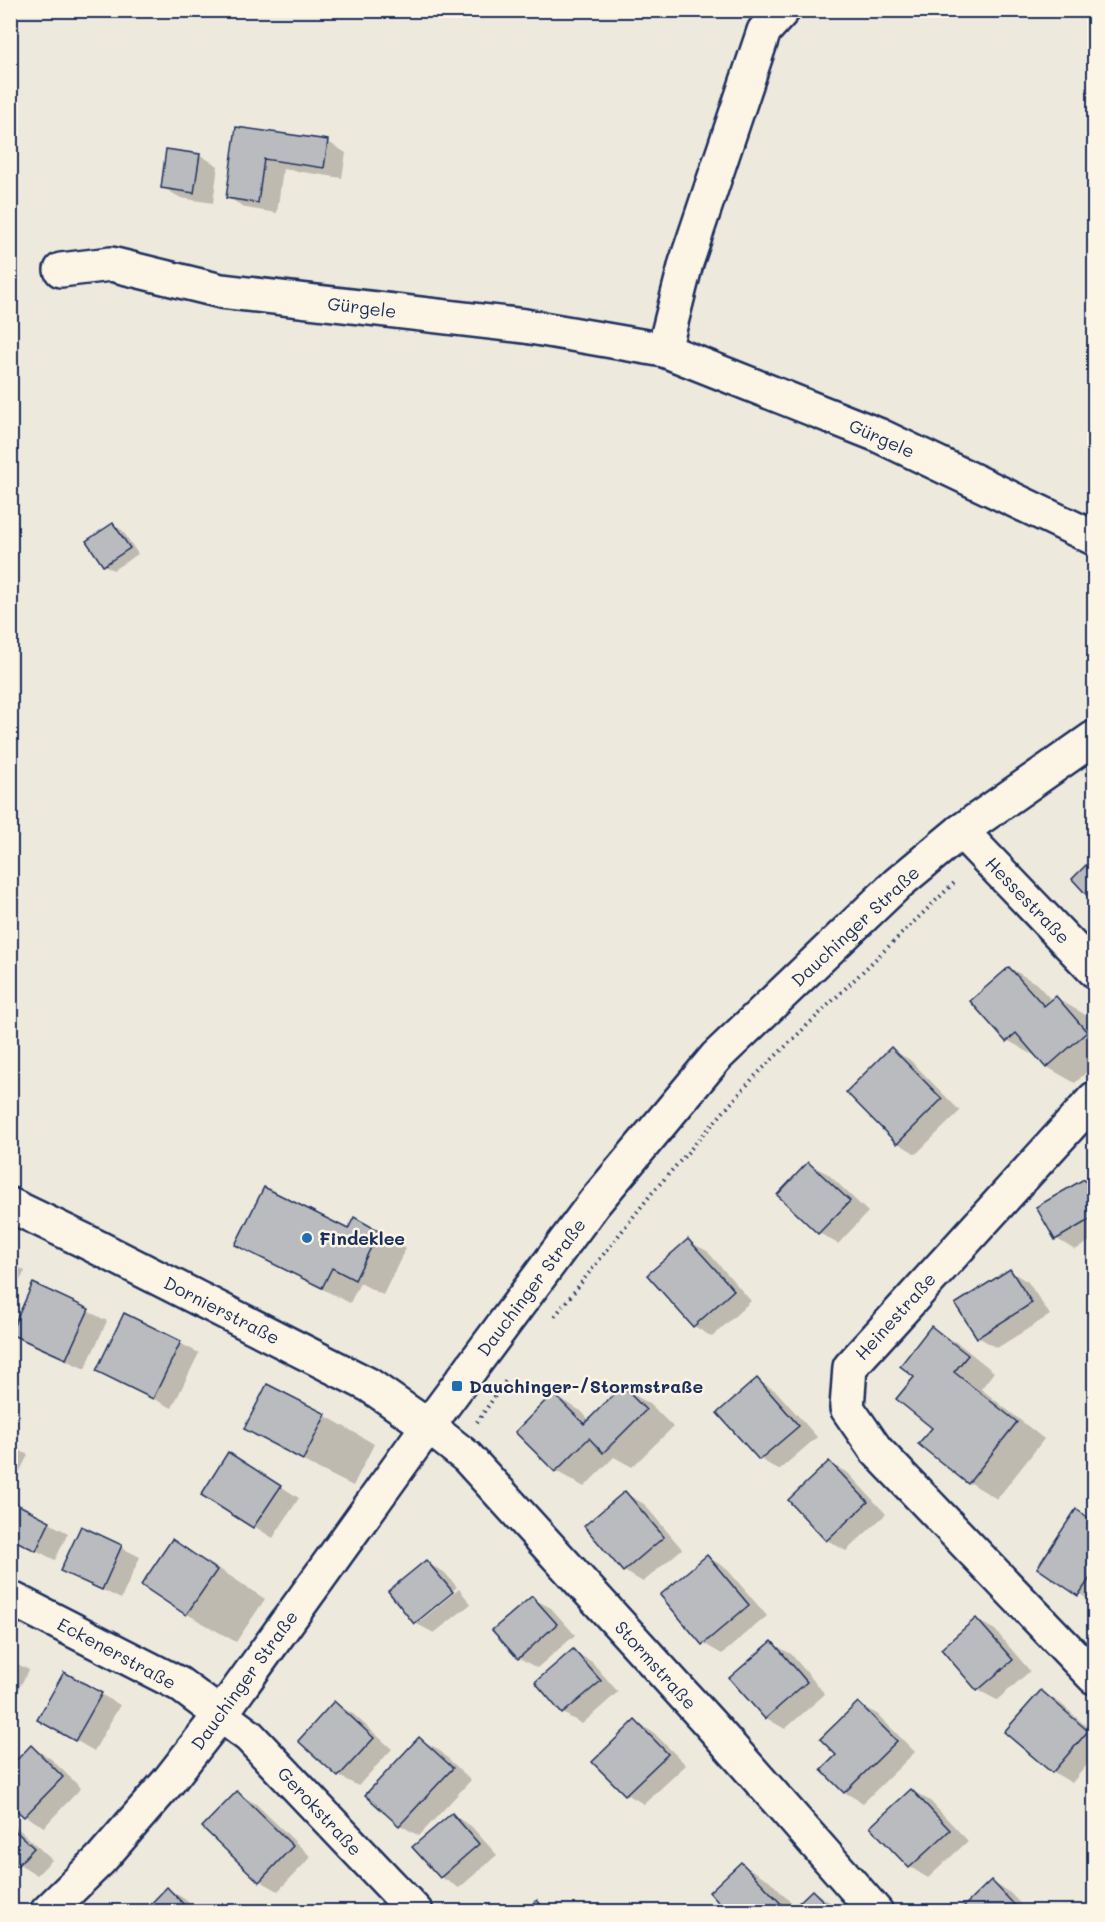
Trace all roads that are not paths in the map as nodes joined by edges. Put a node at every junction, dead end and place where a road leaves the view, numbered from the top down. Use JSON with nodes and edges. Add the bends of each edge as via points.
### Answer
{"nodes":[{"id":1,"x":783,"y":10,"type":"edge"},
{"id":2,"x":61,"y":270,"type":"dead end"},
{"id":3,"x":664,"y":350,"type":"junction"},
{"id":4,"x":1095,"y":538,"type":"edge"},
{"id":5,"x":1095,"y":738,"type":"edge"},
{"id":6,"x":961,"y":831,"type":"junction"},
{"id":7,"x":1095,"y":970,"type":"edge"},
{"id":8,"x":1095,"y":1099,"type":"edge"},
{"id":9,"x":10,"y":1205,"type":"edge"},
{"id":10,"x":428,"y":1426,"type":"junction"},
{"id":11,"x":10,"y":1598,"type":"edge"},
{"id":12,"x":1092,"y":1669,"type":"edge"},
{"id":13,"x":221,"y":1714,"type":"junction"},
{"id":14,"x":46,"y":1911,"type":"edge"},
{"id":15,"x":416,"y":1911,"type":"edge"},
{"id":16,"x":876,"y":1911,"type":"edge"}],
"edges":[{"from":1,"to":3,"type":"street","via":[[764,31],[686,263]]},
{"from":2,"to":3,"type":"street","name":"Gürgele","via":[[111,264],[221,291],[525,326]]},
{"from":3,"to":4,"type":"street","name":"Gürgele","via":[[878,435]]},
{"from":5,"to":6,"type":"street","name":"Dauchinger Straße"},
{"from":6,"to":7,"type":"street","name":"Hessestraße"},
{"from":6,"to":10,"type":"street","name":"Dauchinger Straße","via":[[897,884],[716,1057],[594,1203]]},
{"from":8,"to":12,"type":"street","name":"Heinestraße","via":[[850,1367],[847,1407],[876,1450]]},
{"from":9,"to":10,"type":"street","name":"Dornierstraße","via":[[369,1385]]},
{"from":10,"to":13,"type":"street","name":"Dauchinger Straße"},
{"from":10,"to":16,"type":"street","name":"Stormstraße","via":[[467,1457]]},
{"from":11,"to":13,"type":"street","name":"Eckenerstraße","via":[[179,1684]]},
{"from":13,"to":14,"type":"street","name":"Dauchinger Straße","via":[[101,1859]]},
{"from":13,"to":15,"type":"street","name":"Gerokstraße","via":[[249,1736]]}]}
